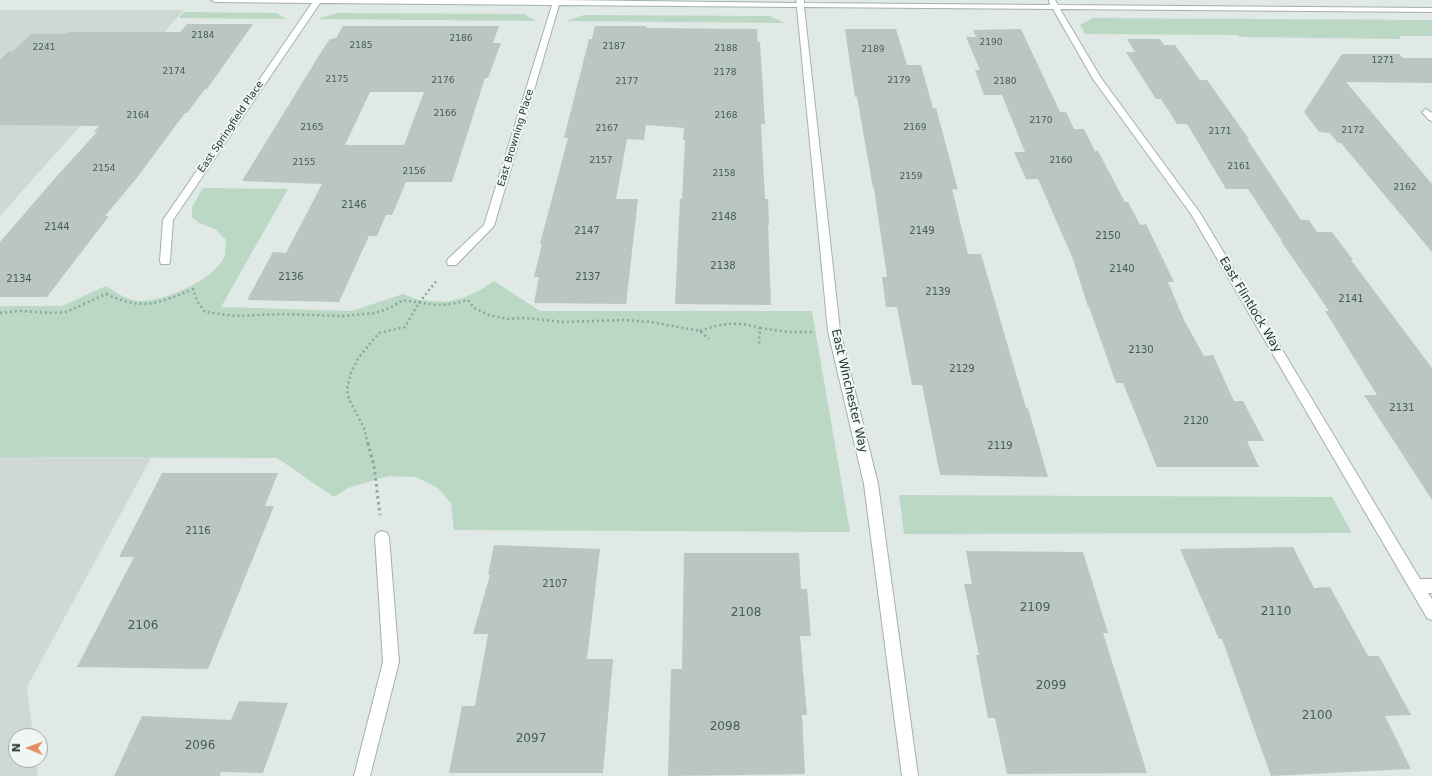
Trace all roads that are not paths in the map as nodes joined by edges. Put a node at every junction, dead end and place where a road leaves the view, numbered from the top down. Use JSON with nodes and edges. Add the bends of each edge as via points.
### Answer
{"nodes":[{"id":1,"x":215,"y":0,"type":"edge"},
{"id":2,"x":1316,"y":0,"type":"edge"},
{"id":3,"x":317,"y":1,"type":"edge"},
{"id":4,"x":557,"y":1,"type":"edge"},
{"id":5,"x":800,"y":2,"type":"edge"},
{"id":6,"x":1053,"y":3,"type":"edge"},
{"id":7,"x":1325,"y":9,"type":"junction"},
{"id":8,"x":1432,"y":10,"type":"edge"},
{"id":9,"x":165,"y":261,"type":"dead end"},
{"id":10,"x":452,"y":262,"type":"road end"},
{"id":11,"x":382,"y":537,"type":"road end"},
{"id":12,"x":1416,"y":586,"type":"junction"},
{"id":13,"x":1432,"y":586,"type":"edge"},
{"id":14,"x":1432,"y":613,"type":"edge"},
{"id":15,"x":362,"y":776,"type":"edge"},
{"id":16,"x":910,"y":776,"type":"edge"}],
"edges":[{"from":1,"to":3,"type":"street"},
{"from":2,"to":7,"type":"street"},
{"from":3,"to":4,"type":"street"},
{"from":3,"to":9,"type":"street","name":"East Springfield Place","via":[[168,220]]},
{"from":4,"to":5,"type":"street"},
{"from":4,"to":10,"type":"street","name":"East Browning Place","via":[[490,226]]},
{"from":5,"to":6,"type":"street"},
{"from":5,"to":16,"type":"street","name":"East Winchester Way","via":[[834,331],[871,484]]},
{"from":6,"to":7,"type":"street"},
{"from":6,"to":12,"type":"street","name":"East Flintlock Way","via":[[1097,79],[1195,213]]},
{"from":7,"to":8,"type":"street"},
{"from":11,"to":15,"type":"street","via":[[391,662]]},
{"from":12,"to":13,"type":"street"},
{"from":12,"to":14,"type":"street","name":"East Flintlock Way"}]}
